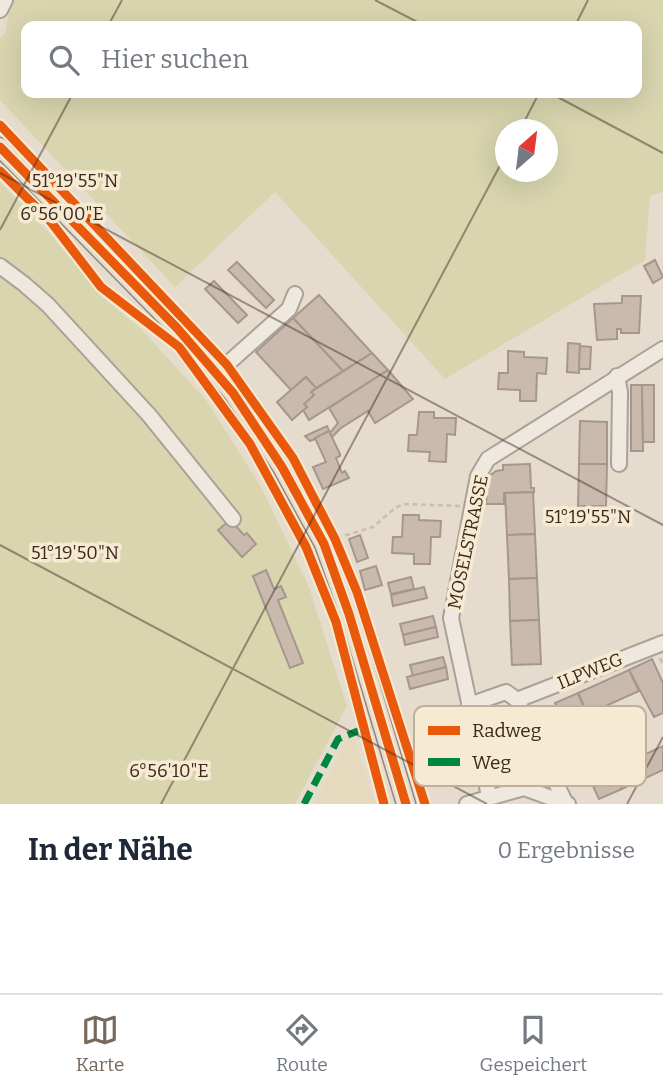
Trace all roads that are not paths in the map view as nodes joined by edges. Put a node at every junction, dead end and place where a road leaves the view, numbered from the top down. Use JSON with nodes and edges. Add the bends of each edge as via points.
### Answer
{"nodes":[{"id":1,"x":5,"y":0,"type":"edge"},
{"id":2,"x":0,"y":10,"type":"edge"},
{"id":3,"x":0,"y":147,"type":"edge"},
{"id":4,"x":0,"y":266,"type":"edge"},
{"id":5,"x":295,"y":294,"type":"dead end"},
{"id":6,"x":663,"y":349,"type":"edge"},
{"id":7,"x":216,"y":374,"type":"junction"},
{"id":8,"x":617,"y":376,"type":"junction"},
{"id":9,"x":619,"y":464,"type":"dead end"},
{"id":10,"x":233,"y":519,"type":"dead end"},
{"id":11,"x":663,"y":643,"type":"edge"},
{"id":12,"x":519,"y":704,"type":"joint"},
{"id":13,"x":469,"y":705,"type":"joint"},
{"id":14,"x":487,"y":786,"type":"edge"},
{"id":15,"x":558,"y":786,"type":"edge"},
{"id":16,"x":489,"y":796,"type":"junction"},
{"id":17,"x":566,"y":803,"type":"edge"},
{"id":18,"x":406,"y":804,"type":"edge"},
{"id":19,"x":467,"y":804,"type":"edge"}],
"edges":[{"from":1,"to":2,"type":"street"},
{"from":3,"to":7,"type":"main road"},
{"from":4,"to":10,"type":"street","via":[[48,305],[149,415]]},
{"from":5,"to":7,"type":"street","via":[[289,309]]},
{"from":6,"to":8,"type":"street","name":"MOSELSTRASSE"},
{"from":7,"to":18,"type":"main road","via":[[282,467],[324,544]]},
{"from":8,"to":9,"type":"street"},
{"from":8,"to":13,"type":"street","name":"MOSELSTRASSE","via":[[488,458],[478,476],[452,618]]},
{"from":11,"to":12,"type":"street","name":"ILPWEG"},
{"from":12,"to":13,"type":"street","via":[[506,692]]},
{"from":14,"to":16,"type":"street","name":"MOSELSTRASSE"},
{"from":15,"to":17,"type":"street"},
{"from":16,"to":17,"type":"street","via":[[524,789]]},
{"from":16,"to":19,"type":"street"}]}
